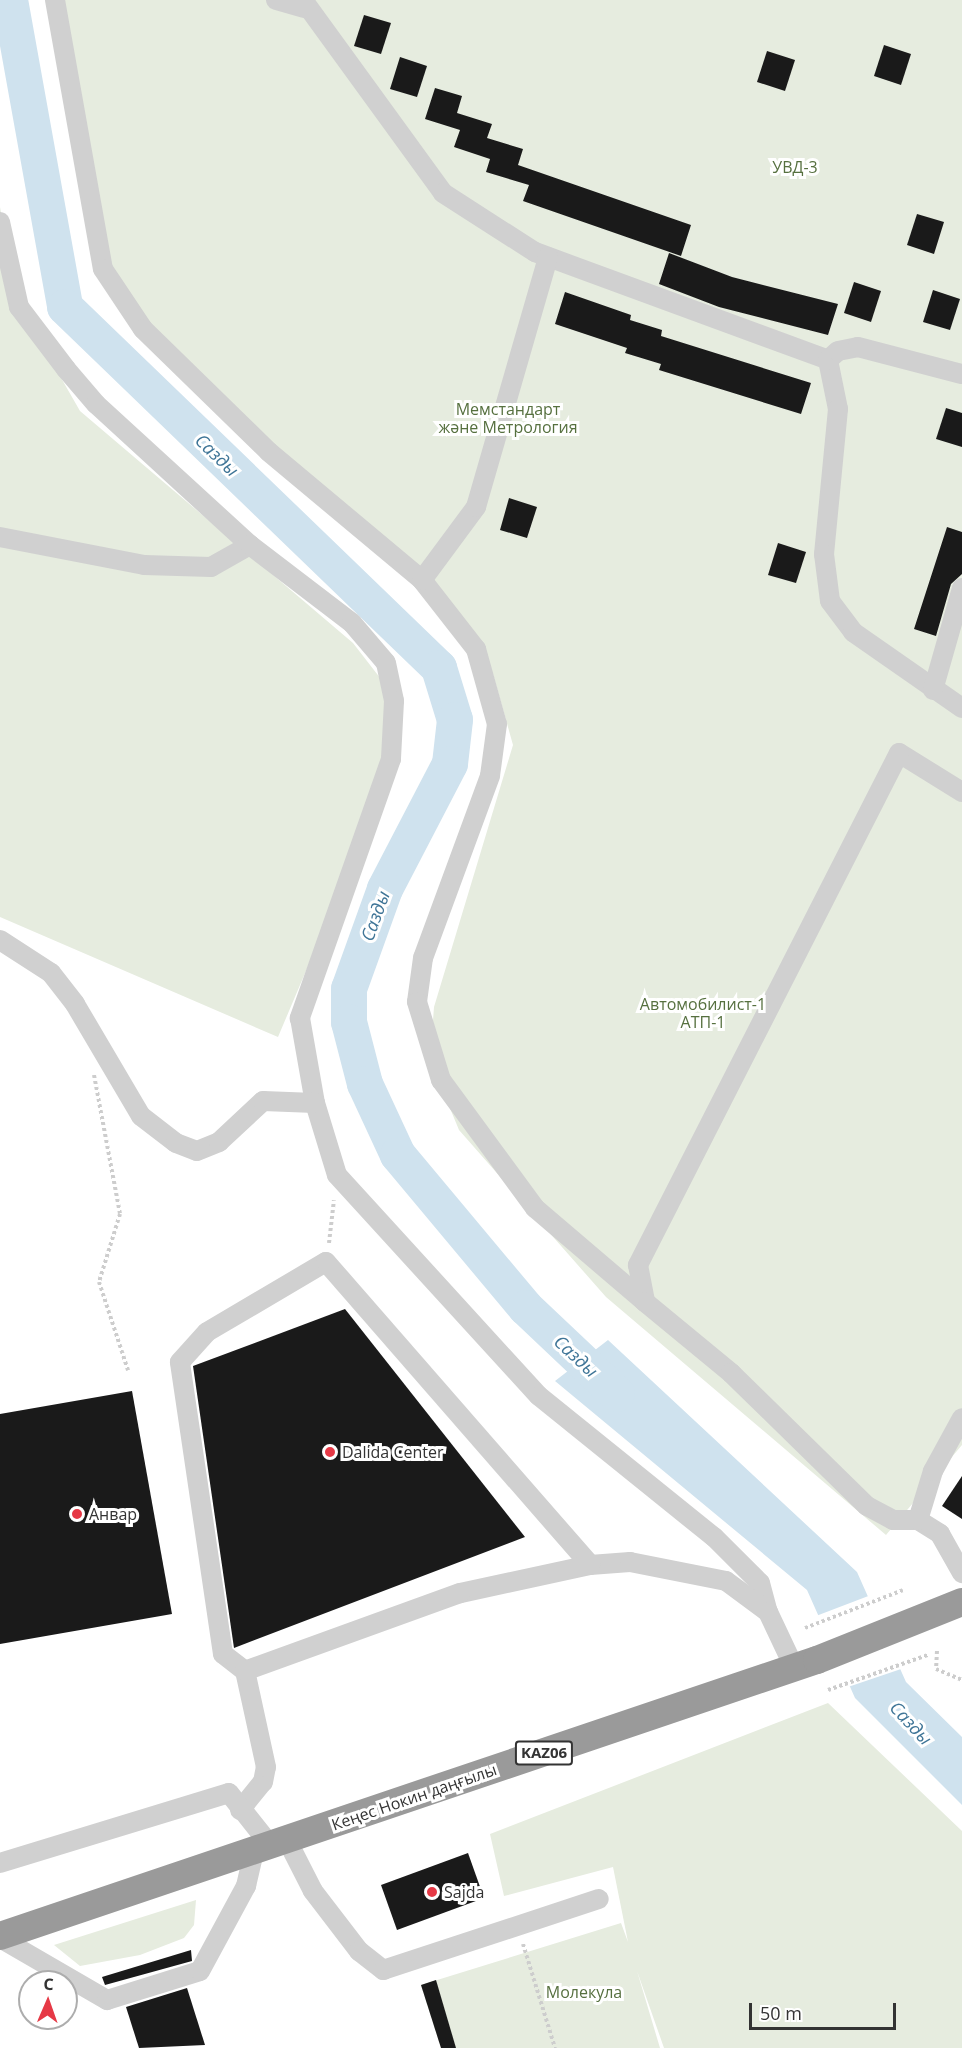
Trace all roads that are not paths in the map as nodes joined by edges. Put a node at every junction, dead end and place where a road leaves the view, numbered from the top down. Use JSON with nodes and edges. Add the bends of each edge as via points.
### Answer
{"nodes":[{"id":1,"x":55,"y":0,"type":"edge"},
{"id":2,"x":276,"y":0,"type":"edge"},
{"id":3,"x":304,"y":4,"type":"edge"},
{"id":4,"x":0,"y":222,"type":"edge"},
{"id":5,"x":548,"y":257,"type":"junction"},
{"id":6,"x":828,"y":360,"type":"junction"},
{"id":7,"x":962,"y":374,"type":"edge"},
{"id":8,"x":0,"y":537,"type":"edge"},
{"id":9,"x":250,"y":545,"type":"junction"},
{"id":10,"x":422,"y":580,"type":"junction"},
{"id":11,"x":962,"y":588,"type":"edge"},
{"id":12,"x":933,"y":690,"type":"junction"},
{"id":13,"x":962,"y":708,"type":"edge"},
{"id":14,"x":962,"y":792,"type":"edge"},
{"id":15,"x":0,"y":940,"type":"edge"},
{"id":16,"x":315,"y":1103,"type":"junction"},
{"id":17,"x":645,"y":1302,"type":"junction"},
{"id":18,"x":962,"y":1418,"type":"edge"},
{"id":19,"x":918,"y":1520,"type":"junction"},
{"id":20,"x":590,"y":1565,"type":"junction"},
{"id":21,"x":962,"y":1573,"type":"edge"},
{"id":22,"x":962,"y":1602,"type":"edge"},
{"id":23,"x":768,"y":1612,"type":"junction"},
{"id":24,"x":806,"y":1664,"type":"junction"},
{"id":25,"x":245,"y":1671,"type":"junction"},
{"id":26,"x":240,"y":1810,"type":"junction"},
{"id":27,"x":270,"y":1846,"type":"junction"},
{"id":28,"x":0,"y":1863,"type":"edge"},
{"id":29,"x":599,"y":1899,"type":"dead end"},
{"id":30,"x":0,"y":1937,"type":"edge"}],
"edges":[{"from":1,"to":10,"type":"street","via":[[103,269],[143,329],[219,403]]},
{"from":2,"to":3,"type":"street"},
{"from":3,"to":5,"type":"street","via":[[443,193]]},
{"from":4,"to":9,"type":"street","via":[[19,307],[66,369]]},
{"from":5,"to":6,"type":"street"},
{"from":5,"to":10,"type":"street","via":[[476,507]]},
{"from":6,"to":7,"type":"street","via":[[838,351],[858,346]]},
{"from":6,"to":12,"type":"street","via":[[838,409],[825,586],[853,632]]},
{"from":8,"to":9,"type":"street","via":[[144,565],[211,567]]},
{"from":9,"to":16,"type":"street","via":[[352,623],[386,663],[394,701],[391,759],[300,1018]]},
{"from":10,"to":17,"type":"street","via":[[476,649],[496,724],[490,776],[423,958],[417,1002],[441,1080],[535,1208]]},
{"from":11,"to":12,"type":"street"},
{"from":12,"to":13,"type":"street"},
{"from":14,"to":17,"type":"street","via":[[898,753],[638,1265]]},
{"from":15,"to":16,"type":"street","via":[[51,973],[75,1004],[141,1116],[176,1143],[197,1151],[219,1142],[263,1101]]},
{"from":16,"to":23,"type":"street","via":[[337,1175],[539,1396],[714,1537],[760,1583]]},
{"from":17,"to":19,"type":"street","via":[[731,1373],[867,1506],[893,1520]]},
{"from":18,"to":19,"type":"street","via":[[933,1471]]},
{"from":19,"to":21,"type":"street","via":[[940,1534]]},
{"from":20,"to":23,"type":"street","via":[[630,1562],[726,1581]]},
{"from":20,"to":25,"type":"street","via":[[460,1593]]},
{"from":20,"to":25,"type":"street","via":[[326,1262],[207,1332],[180,1362],[223,1654]]},
{"from":22,"to":24,"type":"highway","name":"Кеңес Нокин даңғылы","number":"KАZ06"},
{"from":23,"to":24,"type":"street"},
{"from":24,"to":27,"type":"highway","name":"Кеңес Нокин даңғылы","number":"KАZ06"},
{"from":25,"to":26,"type":"street","via":[[266,1767],[263,1782]]},
{"from":26,"to":27,"type":"street"},
{"from":26,"to":28,"type":"street","via":[[229,1793]]},
{"from":27,"to":29,"type":"street","via":[[313,1891],[359,1951],[383,1970]]},
{"from":27,"to":30,"type":"highway","name":"Кеңес Нокин даңғылы","number":"KАZ06"},
{"from":27,"to":30,"type":"street","via":[[200,1971],[107,2000]]}]}
